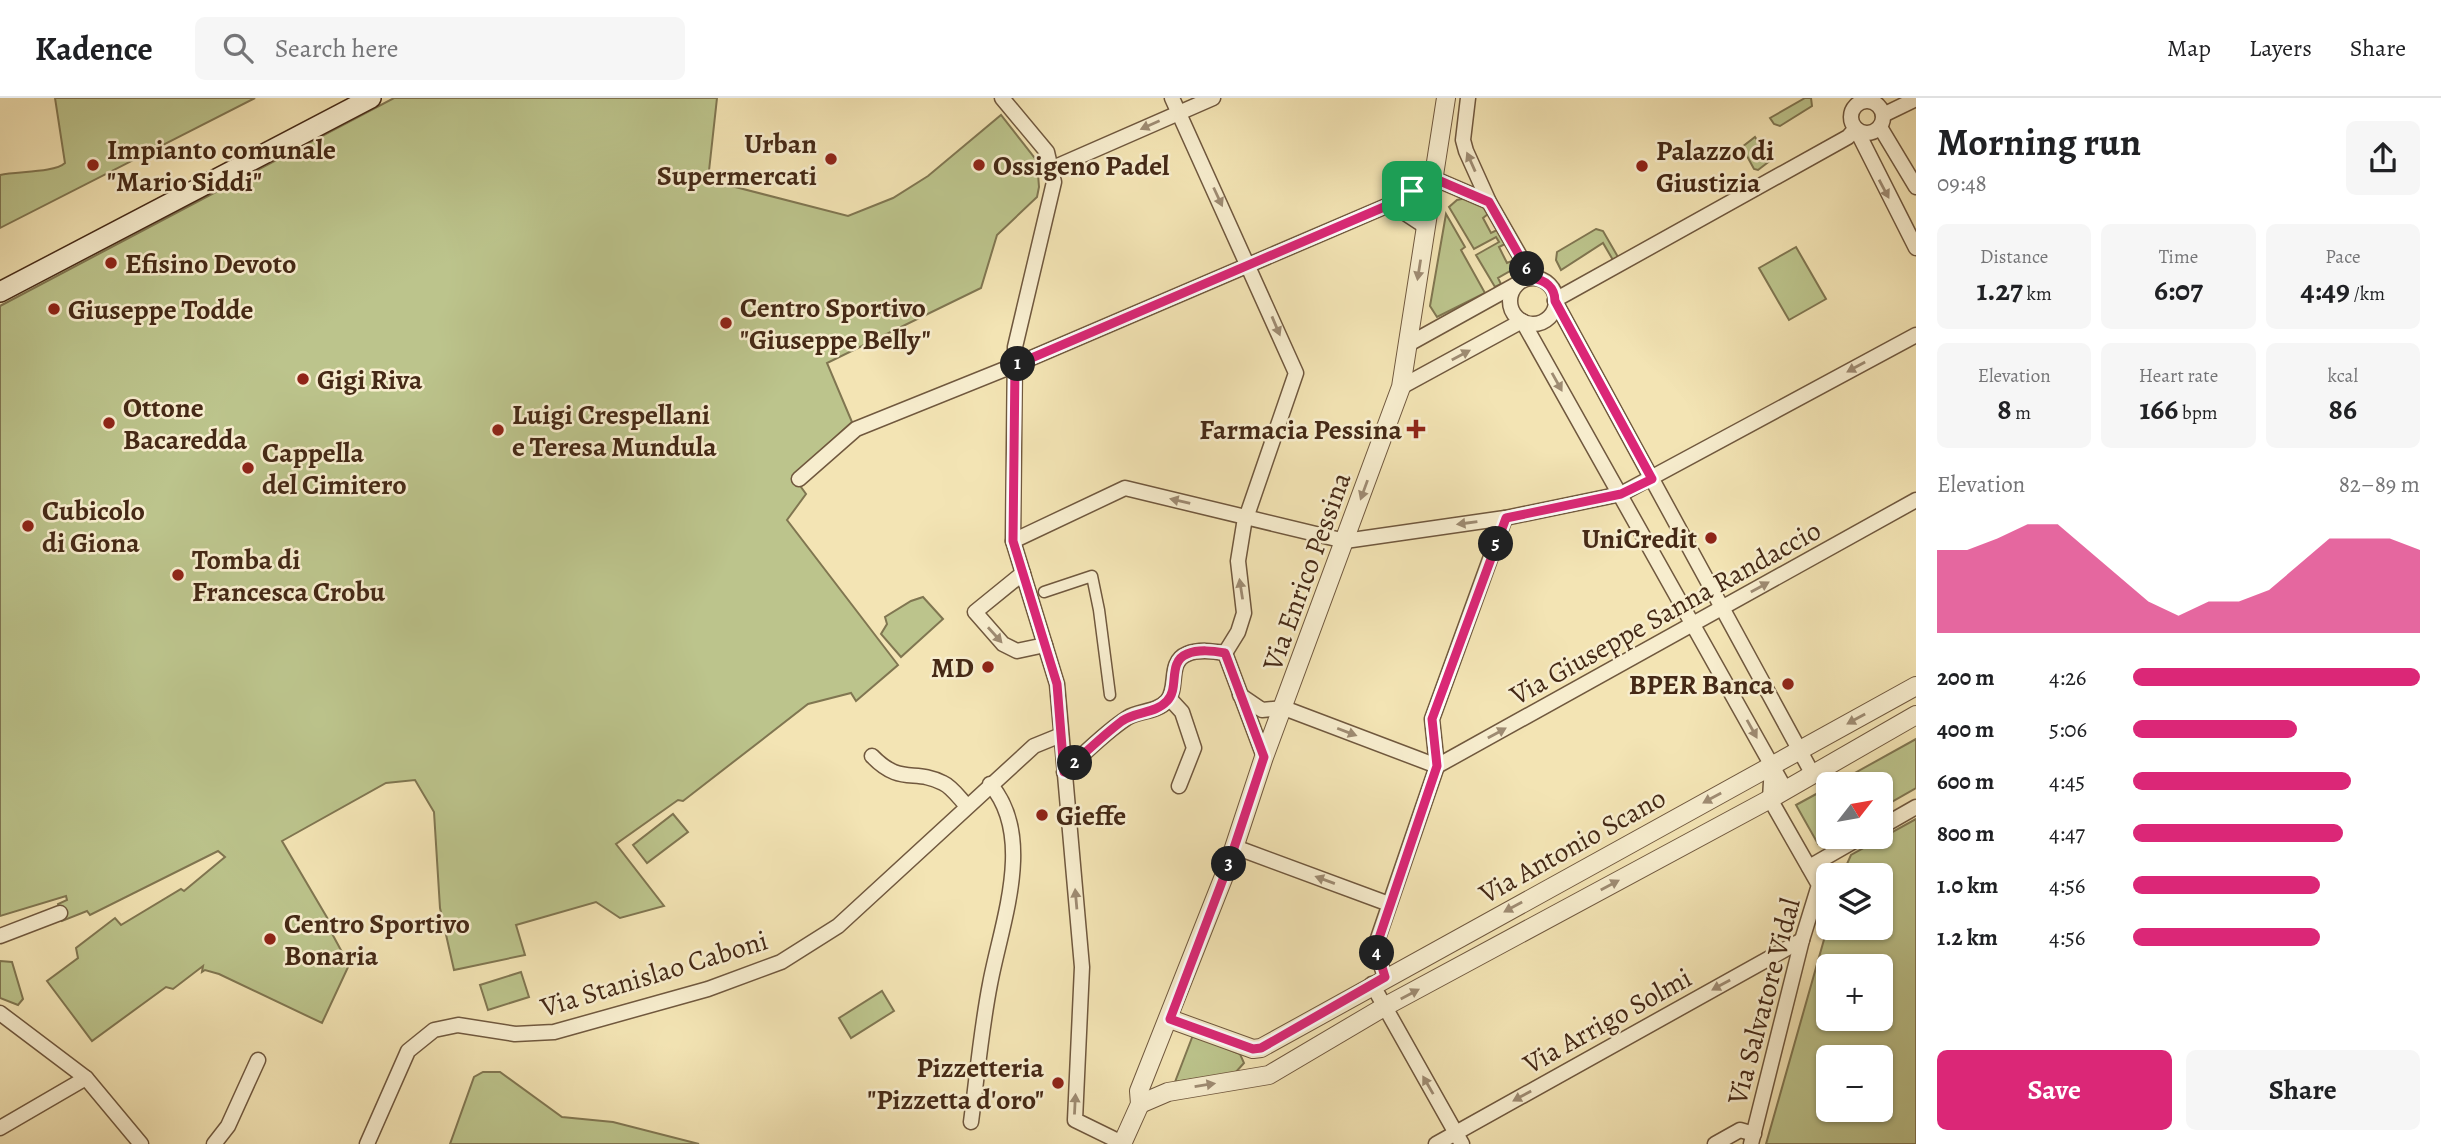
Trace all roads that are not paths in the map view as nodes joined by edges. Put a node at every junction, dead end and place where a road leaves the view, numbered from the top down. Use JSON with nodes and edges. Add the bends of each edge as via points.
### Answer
{"nodes":[{"id":1,"x":371,"y":98,"type":"edge"},
{"id":2,"x":1002,"y":98,"type":"edge"},
{"id":3,"x":1172,"y":98,"type":"edge"},
{"id":4,"x":1213,"y":98,"type":"edge"},
{"id":5,"x":1446,"y":98,"type":"edge"},
{"id":6,"x":1468,"y":98,"type":"edge"},
{"id":7,"x":1867,"y":99,"type":"edge"},
{"id":8,"x":1916,"y":99,"type":"edge"},
{"id":9,"x":1179,"y":113,"type":"junction"},
{"id":10,"x":1882,"y":121,"type":"junction"},
{"id":11,"x":1856,"y":129,"type":"junction"},
{"id":12,"x":1053,"y":168,"type":"junction"},
{"id":13,"x":1433,"y":178,"type":"junction"},
{"id":14,"x":1916,"y":187,"type":"edge"},
{"id":15,"x":1489,"y":202,"type":"junction"},
{"id":16,"x":1391,"y":204,"type":"junction"},
{"id":17,"x":1426,"y":228,"type":"junction"},
{"id":18,"x":1916,"y":248,"type":"edge"},
{"id":19,"x":1249,"y":263,"type":"junction"},
{"id":20,"x":1526,"y":280,"type":"junction"},
{"id":21,"x":0,"y":292,"type":"edge"},
{"id":22,"x":1555,"y":301,"type":"junction"},
{"id":23,"x":1523,"y":322,"type":"junction"},
{"id":24,"x":1916,"y":335,"type":"edge"},
{"id":25,"x":1407,"y":345,"type":"junction"},
{"id":26,"x":1015,"y":365,"type":"junction"},
{"id":27,"x":1401,"y":387,"type":"junction"},
{"id":28,"x":1652,"y":479,"type":"junction"},
{"id":29,"x":799,"y":480,"type":"dead end"},
{"id":30,"x":1621,"y":494,"type":"junction"},
{"id":31,"x":1916,"y":500,"type":"edge"},
{"id":32,"x":1247,"y":516,"type":"junction"},
{"id":33,"x":1506,"y":518,"type":"junction"},
{"id":34,"x":1013,"y":541,"type":"junction"},
{"id":35,"x":1345,"y":541,"type":"junction"},
{"id":36,"x":1023,"y":573,"type":"junction"},
{"id":37,"x":1044,"y":592,"type":"dead end"},
{"id":38,"x":1722,"y":608,"type":"junction"},
{"id":39,"x":1693,"y":624,"type":"junction"},
{"id":40,"x":1045,"y":645,"type":"junction"},
{"id":41,"x":1225,"y":653,"type":"junction"},
{"id":42,"x":1916,"y":686,"type":"edge"},
{"id":43,"x":1110,"y":695,"type":"dead end"},
{"id":44,"x":1240,"y":695,"type":"junction"},
{"id":45,"x":1170,"y":699,"type":"junction"},
{"id":46,"x":1284,"y":708,"type":"junction"},
{"id":47,"x":1916,"y":715,"type":"edge"},
{"id":48,"x":1061,"y":735,"type":"junction"},
{"id":49,"x":1799,"y":750,"type":"junction"},
{"id":50,"x":872,"y":756,"type":"dead end"},
{"id":51,"x":1264,"y":757,"type":"junction"},
{"id":52,"x":1772,"y":765,"type":"junction"},
{"id":53,"x":1437,"y":766,"type":"junction"},
{"id":54,"x":1064,"y":772,"type":"junction"},
{"id":55,"x":1812,"y":774,"type":"junction"},
{"id":56,"x":990,"y":784,"type":"junction"},
{"id":57,"x":1179,"y":786,"type":"dead end"},
{"id":58,"x":1777,"y":794,"type":"junction"},
{"id":59,"x":967,"y":806,"type":"junction"},
{"id":60,"x":1916,"y":807,"type":"edge"},
{"id":61,"x":1894,"y":820,"type":"edge"},
{"id":62,"x":1235,"y":847,"type":"junction"},
{"id":63,"x":1840,"y":849,"type":"edge"},
{"id":64,"x":1808,"y":867,"type":"junction"},
{"id":65,"x":1389,"y":904,"type":"junction"},
{"id":66,"x":60,"y":913,"type":"dead end"},
{"id":67,"x":0,"y":936,"type":"edge"},
{"id":68,"x":1802,"y":940,"type":"junction"},
{"id":69,"x":1378,"y":981,"type":"junction"},
{"id":70,"x":1384,"y":1007,"type":"junction"},
{"id":71,"x":0,"y":1013,"type":"edge"},
{"id":72,"x":1170,"y":1019,"type":"junction"},
{"id":73,"x":1253,"y":1049,"type":"junction"},
{"id":74,"x":258,"y":1060,"type":"dead end"},
{"id":75,"x":1257,"y":1076,"type":"junction"},
{"id":76,"x":86,"y":1078,"type":"junction"},
{"id":77,"x":1140,"y":1104,"type":"junction"},
{"id":78,"x":971,"y":1122,"type":"dead end"},
{"id":79,"x":0,"y":1128,"type":"edge"},
{"id":80,"x":1459,"y":1139,"type":"edge"},
{"id":81,"x":1753,"y":1139,"type":"edge"},
{"id":82,"x":141,"y":1144,"type":"edge"},
{"id":83,"x":214,"y":1144,"type":"edge"},
{"id":84,"x":367,"y":1144,"type":"edge"},
{"id":85,"x":1122,"y":1144,"type":"edge"},
{"id":86,"x":1436,"y":1144,"type":"edge"},
{"id":87,"x":1716,"y":1144,"type":"edge"}],
"edges":[{"from":1,"to":21,"type":"main road"},
{"from":2,"to":12,"type":"street","via":[[1047,152]]},
{"from":3,"to":9,"type":"street"},
{"from":4,"to":9,"type":"street"},
{"from":5,"to":13,"type":"street","name":"Via Enrico Pessina"},
{"from":15,"to":6,"type":"street","one_way":true,"via":[[1463,140]]},
{"from":7,"to":10,"type":"street","via":[[1879,106]]},
{"from":7,"to":11,"type":"street","via":[[1851,113]]},
{"from":8,"to":10,"type":"street"},
{"from":9,"to":12,"type":"street","one_way":true},
{"from":9,"to":19,"type":"street","one_way":true},
{"from":10,"to":11,"type":"street","via":[[1871,133]]},
{"from":10,"to":14,"type":"street"},
{"from":11,"to":18,"type":"street","one_way":true},
{"from":11,"to":22,"type":"street"},
{"from":12,"to":26,"type":"street","via":[[1054,182],[1015,348]]},
{"from":13,"to":15,"type":"street"},
{"from":13,"to":16,"type":"street"},
{"from":13,"to":17,"type":"street","name":"Via Enrico Pessina"},
{"from":15,"to":20,"type":"street"},
{"from":16,"to":17,"type":"street"},
{"from":16,"to":19,"type":"street"},
{"from":17,"to":25,"type":"street","name":"Via Enrico Pessina","one_way":true},
{"from":19,"to":26,"type":"street"},
{"from":19,"to":32,"type":"street","one_way":true,"via":[[1296,373]]},
{"from":20,"to":22,"type":"street","via":[[1549,284]]},
{"from":20,"to":23,"type":"street","via":[[1510,298],[1511,308]]},
{"from":20,"to":25,"type":"street"},
{"from":22,"to":23,"type":"street","via":[[1544,321]]},
{"from":22,"to":28,"type":"street"},
{"from":27,"to":23,"type":"street","one_way":true},
{"from":23,"to":30,"type":"street","one_way":true},
{"from":24,"to":28,"type":"street","one_way":true},
{"from":25,"to":27,"type":"street","name":"Via Enrico Pessina"},
{"from":26,"to":29,"type":"street","via":[[856,429]]},
{"from":26,"to":34,"type":"street"},
{"from":27,"to":35,"type":"street","name":"Via Enrico Pessina","one_way":true},
{"from":28,"to":30,"type":"street"},
{"from":28,"to":38,"type":"street"},
{"from":30,"to":33,"type":"street"},
{"from":30,"to":39,"type":"street"},
{"from":38,"to":31,"type":"street","name":"Via Giuseppe Sanna Randaccio","one_way":true},
{"from":32,"to":34,"type":"street","one_way":true,"via":[[1125,488]]},
{"from":32,"to":35,"type":"street"},
{"from":41,"to":32,"type":"street","one_way":true,"via":[[1244,613],[1238,561]]},
{"from":33,"to":35,"type":"street","one_way":true},
{"from":33,"to":53,"type":"street","via":[[1432,719]]},
{"from":34,"to":36,"type":"street"},
{"from":35,"to":46,"type":"street","name":"Via Enrico Pessina"},
{"from":36,"to":40,"type":"street"},
{"from":36,"to":40,"type":"street","one_way":true,"via":[[975,612],[1003,644],[1017,651]]},
{"from":37,"to":43,"type":"street","via":[[1091,576],[1100,610]]},
{"from":38,"to":39,"type":"street","name":"Via Giuseppe Sanna Randaccio"},
{"from":38,"to":49,"type":"street"},
{"from":39,"to":52,"type":"street","one_way":true},
{"from":53,"to":39,"type":"street","name":"Via Giuseppe Sanna Randaccio","one_way":true},
{"from":40,"to":48,"type":"street","via":[[1057,684]]},
{"from":41,"to":44,"type":"street"},
{"from":41,"to":45,"type":"street","via":[[1185,654],[1176,663]]},
{"from":42,"to":49,"type":"street","name":"Via Antonio Scano","one_way":true},
{"from":44,"to":46,"type":"street","via":[[1262,710]]},
{"from":44,"to":51,"type":"street"},
{"from":45,"to":54,"type":"street","via":[[1122,722]]},
{"from":45,"to":57,"type":"street","via":[[1182,712],[1194,748]]},
{"from":46,"to":51,"type":"street","name":"Via Enrico Pessina"},
{"from":46,"to":53,"type":"street","one_way":true},
{"from":47,"to":55,"type":"street","name":"Via Antonio Scano"},
{"from":48,"to":54,"type":"street"},
{"from":48,"to":56,"type":"street","name":"Via Stanislao Caboni","via":[[1034,746]]},
{"from":49,"to":52,"type":"street","name":"Via Antonio Scano"},
{"from":49,"to":55,"type":"street"},
{"from":50,"to":59,"type":"street","via":[[897,776],[929,777],[945,783]]},
{"from":51,"to":62,"type":"street","name":"Via Enrico Pessina"},
{"from":52,"to":58,"type":"street"},
{"from":52,"to":69,"type":"street","name":"Via Antonio Scano","one_way":true},
{"from":53,"to":65,"type":"street"},
{"from":85,"to":54,"type":"street","one_way":true,"via":[[1075,1120],[1082,967]]},
{"from":55,"to":58,"type":"street","name":"Via Antonio Scano"},
{"from":56,"to":59,"type":"street","name":"Via Stanislao Caboni"},
{"from":56,"to":78,"type":"street","via":[[1008,809],[1011,889],[989,986]]},
{"from":58,"to":64,"type":"street","name":"Via Salvatore Vidal"},
{"from":70,"to":58,"type":"street","name":"Via Antonio Scano","one_way":true},
{"from":59,"to":84,"type":"street","name":"Via Stanislao Caboni","via":[[838,926],[781,962],[708,989],[554,1032],[515,1034],[458,1025],[435,1030],[408,1051]]},
{"from":60,"to":61,"type":"street"},
{"from":65,"to":62,"type":"street","one_way":true},
{"from":62,"to":72,"type":"street","name":"Via Enrico Pessina"},
{"from":63,"to":64,"type":"street"},
{"from":64,"to":68,"type":"street","name":"Via Salvatore Vidal","via":[[1819,885]]},
{"from":65,"to":69,"type":"street","via":[[1376,947]]},
{"from":66,"to":67,"type":"street"},
{"from":68,"to":80,"type":"street","name":"Via Arrigo Solmi","one_way":true},
{"from":68,"to":81,"type":"street","name":"Via Salvatore Vidal"},
{"from":69,"to":70,"type":"street"},
{"from":69,"to":73,"type":"street","name":"Via Antonio Scano"},
{"from":70,"to":75,"type":"street","name":"Via Antonio Scano","via":[[1269,1075]]},
{"from":80,"to":70,"type":"street","one_way":true},
{"from":71,"to":76,"type":"street"},
{"from":72,"to":73,"type":"street"},
{"from":72,"to":77,"type":"street","name":"Via Enrico Pessina","via":[[1139,1091]]},
{"from":73,"to":75,"type":"street"},
{"from":74,"to":83,"type":"street","via":[[228,1125]]},
{"from":77,"to":75,"type":"street","name":"Via Antonio Scano","one_way":true,"via":[[1168,1092]]},
{"from":76,"to":79,"type":"street"},
{"from":76,"to":82,"type":"street"},
{"from":77,"to":85,"type":"street","name":"Via Enrico Pessina"},
{"from":80,"to":86,"type":"street","name":"Via Arrigo Solmi"},
{"from":81,"to":87,"type":"street","via":[[1740,1130]]}]}
